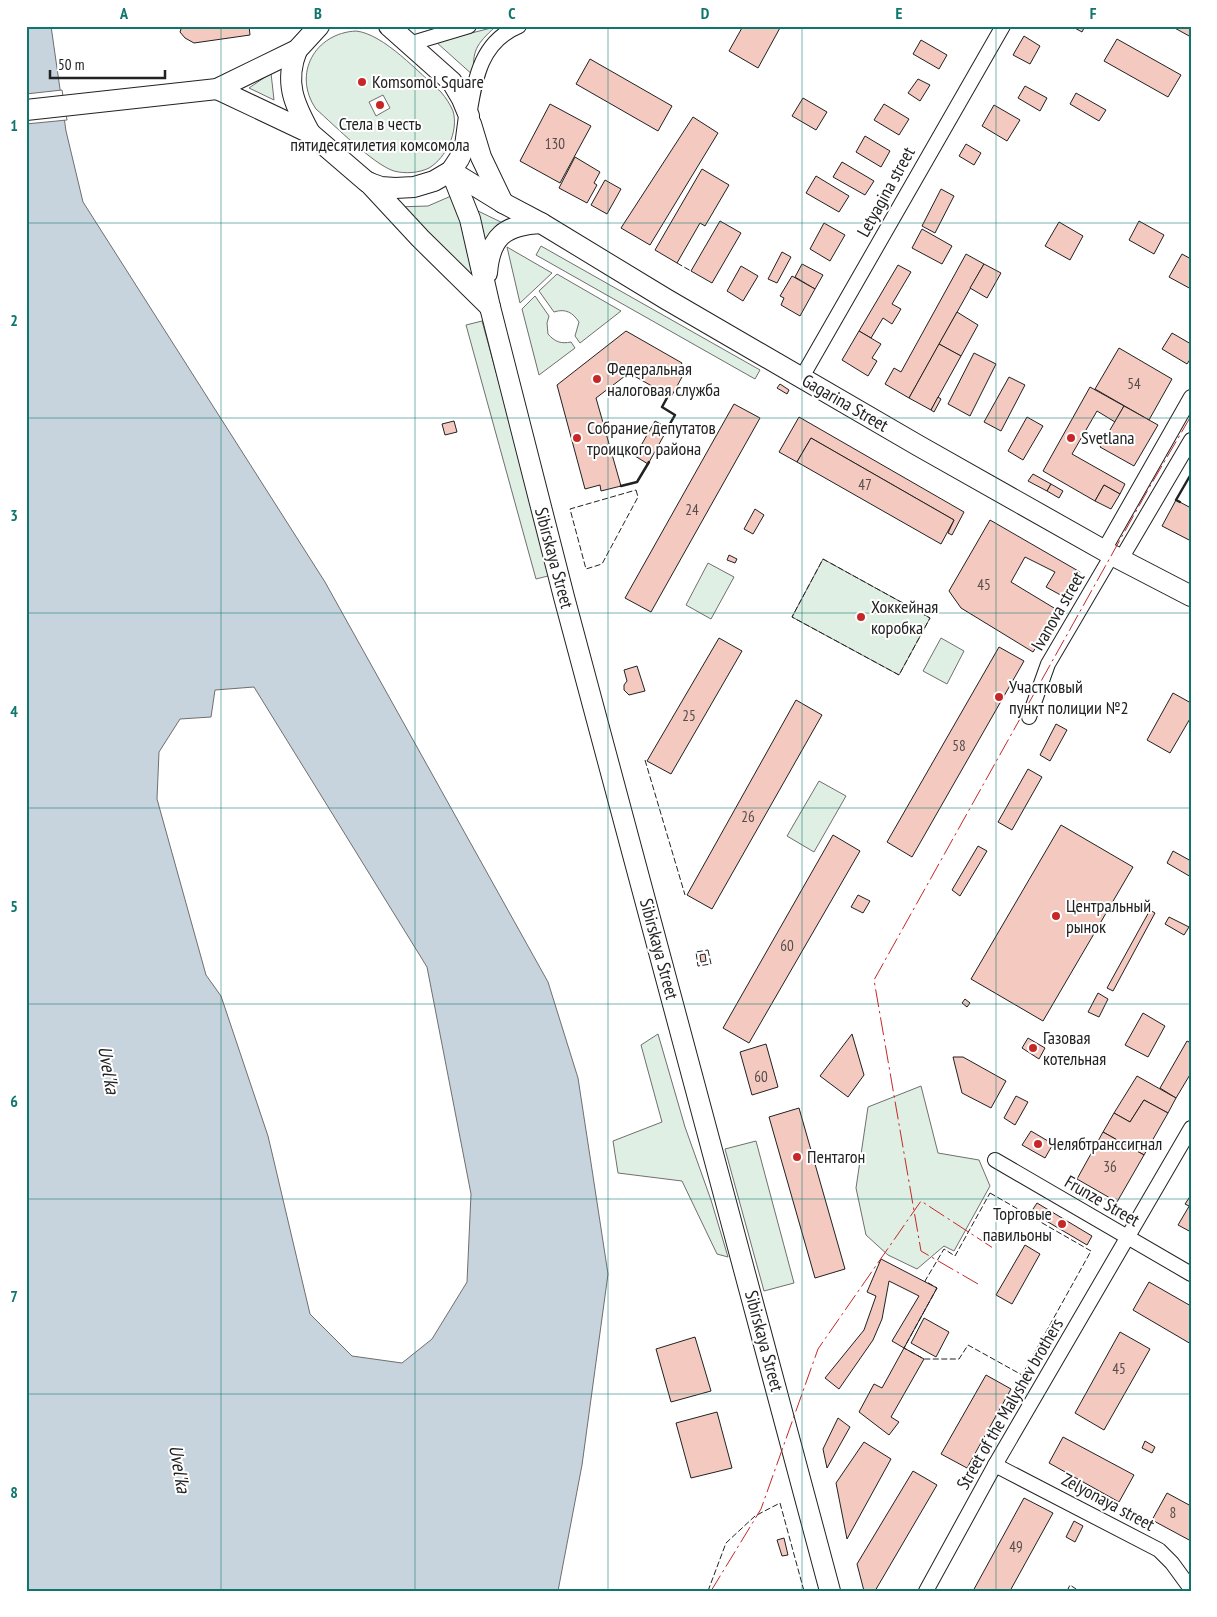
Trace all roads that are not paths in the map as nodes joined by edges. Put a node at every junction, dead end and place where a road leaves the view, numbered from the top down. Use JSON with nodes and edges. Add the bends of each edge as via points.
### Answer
{"nodes":[{"id":1,"x":389,"y":26,"type":"edge"},
{"id":2,"x":469,"y":26,"type":"edge"},
{"id":3,"x":519,"y":26,"type":"edge"},
{"id":4,"x":1003,"y":26,"type":"edge"},
{"id":5,"x":316,"y":28,"type":"edge"},
{"id":6,"x":409,"y":44,"type":"junction"},
{"id":7,"x":297,"y":50,"type":"junction"},
{"id":8,"x":218,"y":89,"type":"junction"},
{"id":9,"x":26,"y":110,"type":"edge"},
{"id":10,"x":469,"y":116,"type":"junction"},
{"id":11,"x":310,"y":133,"type":"junction"},
{"id":12,"x":451,"y":171,"type":"junction"},
{"id":13,"x":368,"y":182,"type":"junction"},
{"id":14,"x":503,"y":203,"type":"junction"},
{"id":15,"x":541,"y":223,"type":"junction"},
{"id":16,"x":486,"y":282,"type":"junction"},
{"id":17,"x":490,"y":307,"type":"junction"},
{"id":18,"x":802,"y":377,"type":"junction"},
{"id":19,"x":1191,"y":397,"type":"edge"},
{"id":20,"x":1191,"y":440,"type":"edge"},
{"id":21,"x":1112,"y":555,"type":"junction"},
{"id":22,"x":1191,"y":596,"type":"edge"},
{"id":23,"x":1029,"y":717,"type":"dead end"},
{"id":24,"x":1191,"y":1128,"type":"edge"},
{"id":25,"x":995,"y":1160,"type":"dead end"},
{"id":26,"x":1128,"y":1238,"type":"junction"},
{"id":27,"x":1191,"y":1274,"type":"edge"},
{"id":28,"x":995,"y":1465,"type":"junction"},
{"id":29,"x":1191,"y":1589,"type":"edge"},
{"id":30,"x":830,"y":1591,"type":"edge"},
{"id":31,"x":926,"y":1591,"type":"edge"}],
"edges":[{"from":1,"to":6,"type":"main road"},
{"from":2,"to":6,"type":"street"},
{"from":3,"to":10,"type":"street","via":[[500,36],[485,58],[477,73]]},
{"from":4,"to":18,"type":"street","name":"Letyagina street"},
{"from":5,"to":7,"type":"main road"},
{"from":6,"to":10,"type":"main road","via":[[452,82]]},
{"from":7,"to":8,"type":"main road"},
{"from":7,"to":11,"type":"main road","via":[[292,61],[291,86]]},
{"from":8,"to":9,"type":"main road"},
{"from":8,"to":11,"type":"main road"},
{"from":10,"to":12,"type":"main road","via":[[465,146]]},
{"from":10,"to":14,"type":"main road","via":[[481,157]]},
{"from":11,"to":13,"type":"main road"},
{"from":12,"to":13,"type":"main road","via":[[414,187],[381,187]]},
{"from":12,"to":14,"type":"main road","name":"Gagarina Street"},
{"from":12,"to":16,"type":"main road","name":"Sibirskaya Street","via":[[470,219]]},
{"from":13,"to":17,"type":"main road"},
{"from":14,"to":15,"type":"main road","name":"Gagarina Street"},
{"from":15,"to":16,"type":"main road","name":"Sibirskaya Street","via":[[513,228],[500,236],[492,245]]},
{"from":15,"to":18,"type":"main road","name":"Gagarina Street"},
{"from":16,"to":17,"type":"main road","name":"Sibirskaya Street"},
{"from":17,"to":30,"type":"main road","name":"Sibirskaya Street"},
{"from":18,"to":21,"type":"main road","name":"Gagarina Street"},
{"from":19,"to":21,"type":"street","name":"Ivanova street"},
{"from":20,"to":21,"type":"street","name":"Ivanova street"},
{"from":21,"to":22,"type":"main road","name":"Gagarina Street"},
{"from":21,"to":23,"type":"street","name":"Ivanova street","via":[[1048,664]]},
{"from":24,"to":26,"type":"street"},
{"from":25,"to":26,"type":"street","name":"Frunze Street"},
{"from":26,"to":27,"type":"street","name":"Frunze Street"},
{"from":26,"to":28,"type":"street","name":"Street of the Malyshev brothers"},
{"from":28,"to":29,"type":"street","name":"Zelyonaya street","via":[[1159,1550]]},
{"from":28,"to":31,"type":"street","name":"Street of the Malyshev brothers"}]}
